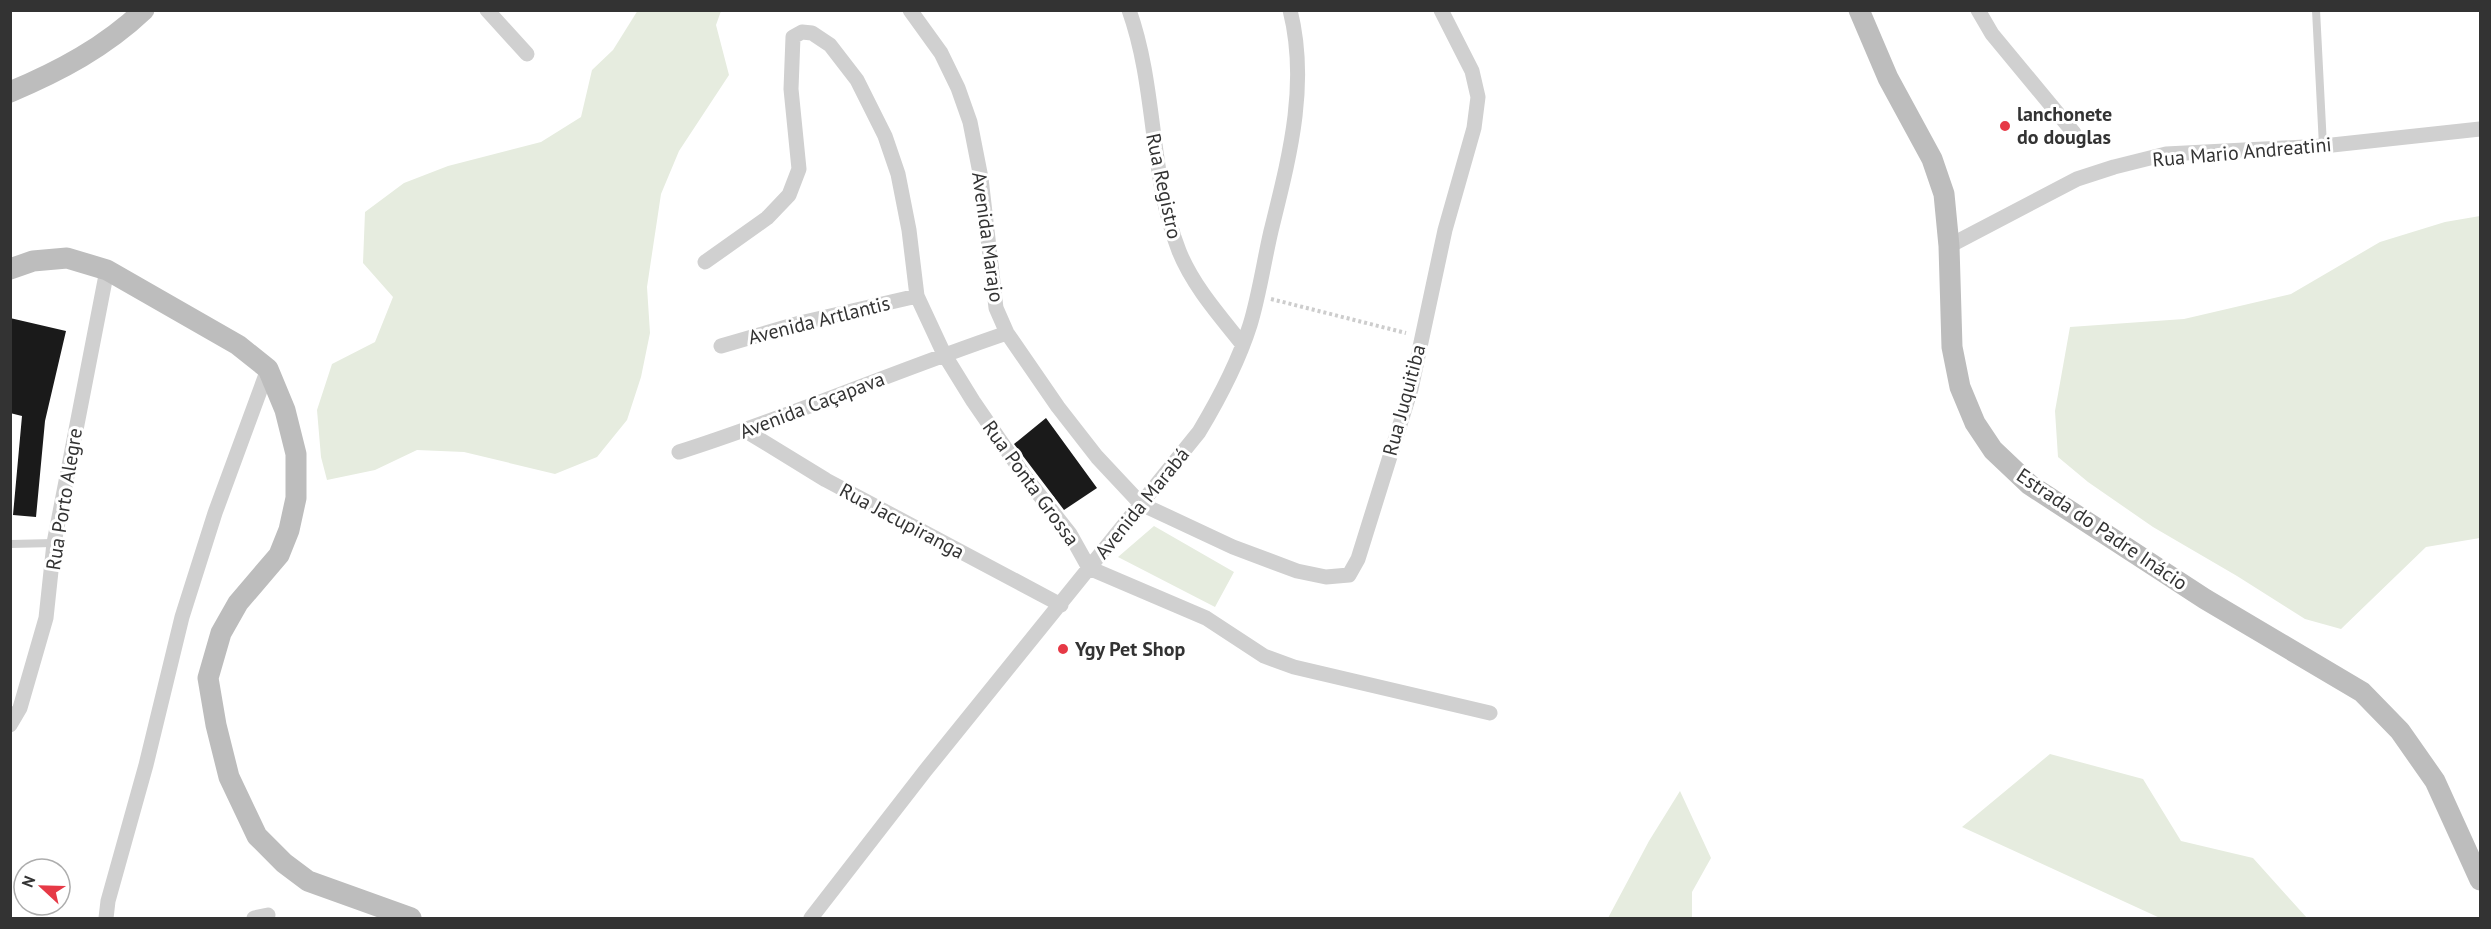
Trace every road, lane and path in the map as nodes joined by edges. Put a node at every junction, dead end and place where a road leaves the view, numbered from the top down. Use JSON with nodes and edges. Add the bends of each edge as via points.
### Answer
{"nodes":[{"id":1,"x":144,"y":10,"type":"edge"},
{"id":2,"x":487,"y":10,"type":"edge"},
{"id":3,"x":910,"y":10,"type":"edge"},
{"id":4,"x":1129,"y":10,"type":"edge"},
{"id":5,"x":1290,"y":10,"type":"edge"},
{"id":6,"x":1441,"y":10,"type":"edge"},
{"id":7,"x":1859,"y":10,"type":"edge"},
{"id":8,"x":1978,"y":10,"type":"edge"},
{"id":9,"x":2316,"y":10,"type":"edge"},
{"id":10,"x":527,"y":54,"type":"dead end"},
{"id":11,"x":10,"y":92,"type":"edge"},
{"id":12,"x":2481,"y":129,"type":"edge"},
{"id":13,"x":2074,"y":132,"type":"dead end"},
{"id":14,"x":2323,"y":146,"type":"junction"},
{"id":15,"x":1949,"y":246,"type":"junction"},
{"id":16,"x":705,"y":262,"type":"dead end"},
{"id":17,"x":10,"y":269,"type":"edge"},
{"id":18,"x":106,"y":270,"type":"junction"},
{"id":19,"x":1256,"y":295,"type":"junction"},
{"id":20,"x":917,"y":296,"type":"junction"},
{"id":21,"x":1007,"y":333,"type":"junction"},
{"id":22,"x":1420,"y":337,"type":"junction"},
{"id":23,"x":1243,"y":345,"type":"junction"},
{"id":24,"x":721,"y":346,"type":"dead end"},
{"id":25,"x":945,"y":354,"type":"junction"},
{"id":26,"x":268,"y":369,"type":"junction"},
{"id":27,"x":746,"y":431,"type":"junction"},
{"id":28,"x":679,"y":452,"type":"dead end"},
{"id":29,"x":1141,"y":504,"type":"junction"},
{"id":30,"x":54,"y":543,"type":"junction"},
{"id":31,"x":10,"y":544,"type":"edge"},
{"id":32,"x":1089,"y":568,"type":"junction"},
{"id":33,"x":1061,"y":605,"type":"junction"},
{"id":34,"x":1490,"y":713,"type":"dead end"},
{"id":35,"x":10,"y":724,"type":"edge"},
{"id":36,"x":2481,"y":879,"type":"edge"},
{"id":37,"x":106,"y":918,"type":"edge"},
{"id":38,"x":411,"y":918,"type":"edge"},
{"id":39,"x":811,"y":918,"type":"edge"}],
"edges":[{"from":1,"to":11,"type":"street","via":[[98,49]]},
{"from":2,"to":10,"type":"street"},
{"from":3,"to":21,"type":"street","name":"Avenida Marajo","via":[[941,53],[970,122],[981,178],[996,308]]},
{"from":4,"to":23,"type":"street","name":"Rua Registro","via":[[1140,42],[1166,213],[1180,253],[1203,293]]},
{"from":5,"to":19,"type":"street","name":"Avenida Marabá","via":[[1296,33],[1298,80],[1293,140]]},
{"from":6,"to":22,"type":"street","name":"Rua Juquitiba","via":[[1472,71],[1478,97],[1474,128]]},
{"from":7,"to":15,"type":"street","name":"Estrada do Padre Inácio","via":[[1888,78],[1932,159],[1944,194]]},
{"from":8,"to":13,"type":"street","via":[[1992,34]]},
{"from":9,"to":14,"type":"lane"},
{"from":12,"to":14,"type":"street","name":"Rua Mario Andreatini"},
{"from":14,"to":15,"type":"street","name":"Rua Mario Andreatini","via":[[2166,154],[2114,167],[2077,179]]},
{"from":15,"to":36,"type":"street","name":"Estrada do Padre Inácio","via":[[1952,347],[1960,387],[1975,423],[1994,450],[2039,491],[2205,599],[2362,692],[2400,731],[2435,781]]},
{"from":16,"to":20,"type":"street","name":"Rua Ponta Grossa","via":[[767,218],[789,195],[799,169],[790,54],[793,37],[802,32],[812,33],[830,45],[857,80],[885,136],[898,174]]},
{"from":17,"to":18,"type":"street","via":[[33,261],[67,258]]},
{"from":18,"to":26,"type":"street","via":[[238,345]]},
{"from":18,"to":30,"type":"street","name":"Rua Porto Alegre"},
{"from":19,"to":22,"type":"path"},
{"from":19,"to":23,"type":"street","name":"Avenida Marabá"},
{"from":20,"to":24,"type":"street","name":"Avenida Artlantis","via":[[800,322]]},
{"from":20,"to":25,"type":"street","name":"Rua Ponta Grossa"},
{"from":21,"to":25,"type":"street","name":"Avenida Caçapava"},
{"from":21,"to":29,"type":"street","name":"Avenida Marajo","via":[[1097,458]]},
{"from":22,"to":29,"type":"street","name":"Rua Juquitiba","via":[[1411,389],[1358,559],[1349,574],[1326,577],[1296,571],[1233,548]]},
{"from":23,"to":29,"type":"street","name":"Avenida Marabá","via":[[1225,389],[1199,432]]},
{"from":25,"to":27,"type":"street","name":"Avenida Caçapava"},
{"from":25,"to":32,"type":"street","name":"Rua Ponta Grossa","via":[[1026,478],[1070,534]]},
{"from":26,"to":37,"type":"street","via":[[182,617]]},
{"from":26,"to":38,"type":"street","via":[[285,410],[296,454],[296,498],[279,555],[238,603],[221,633],[208,678],[229,777],[257,836],[284,863],[308,881]]},
{"from":27,"to":28,"type":"street","name":"Avenida Caçapava"},
{"from":27,"to":33,"type":"street","name":"Rua Jacupiranga","via":[[826,480]]},
{"from":29,"to":32,"type":"street","name":"Avenida Marabá"},
{"from":30,"to":31,"type":"lane"},
{"from":30,"to":35,"type":"street","name":"Rua Porto Alegre","via":[[46,618],[24,697]]},
{"from":32,"to":33,"type":"street","name":"Avenida Marabá"},
{"from":32,"to":34,"type":"street","name":"Rua Ponta Grossa","via":[[1206,618],[1264,656],[1294,667]]},
{"from":33,"to":39,"type":"street","name":"Avenida Marabá"}]}
